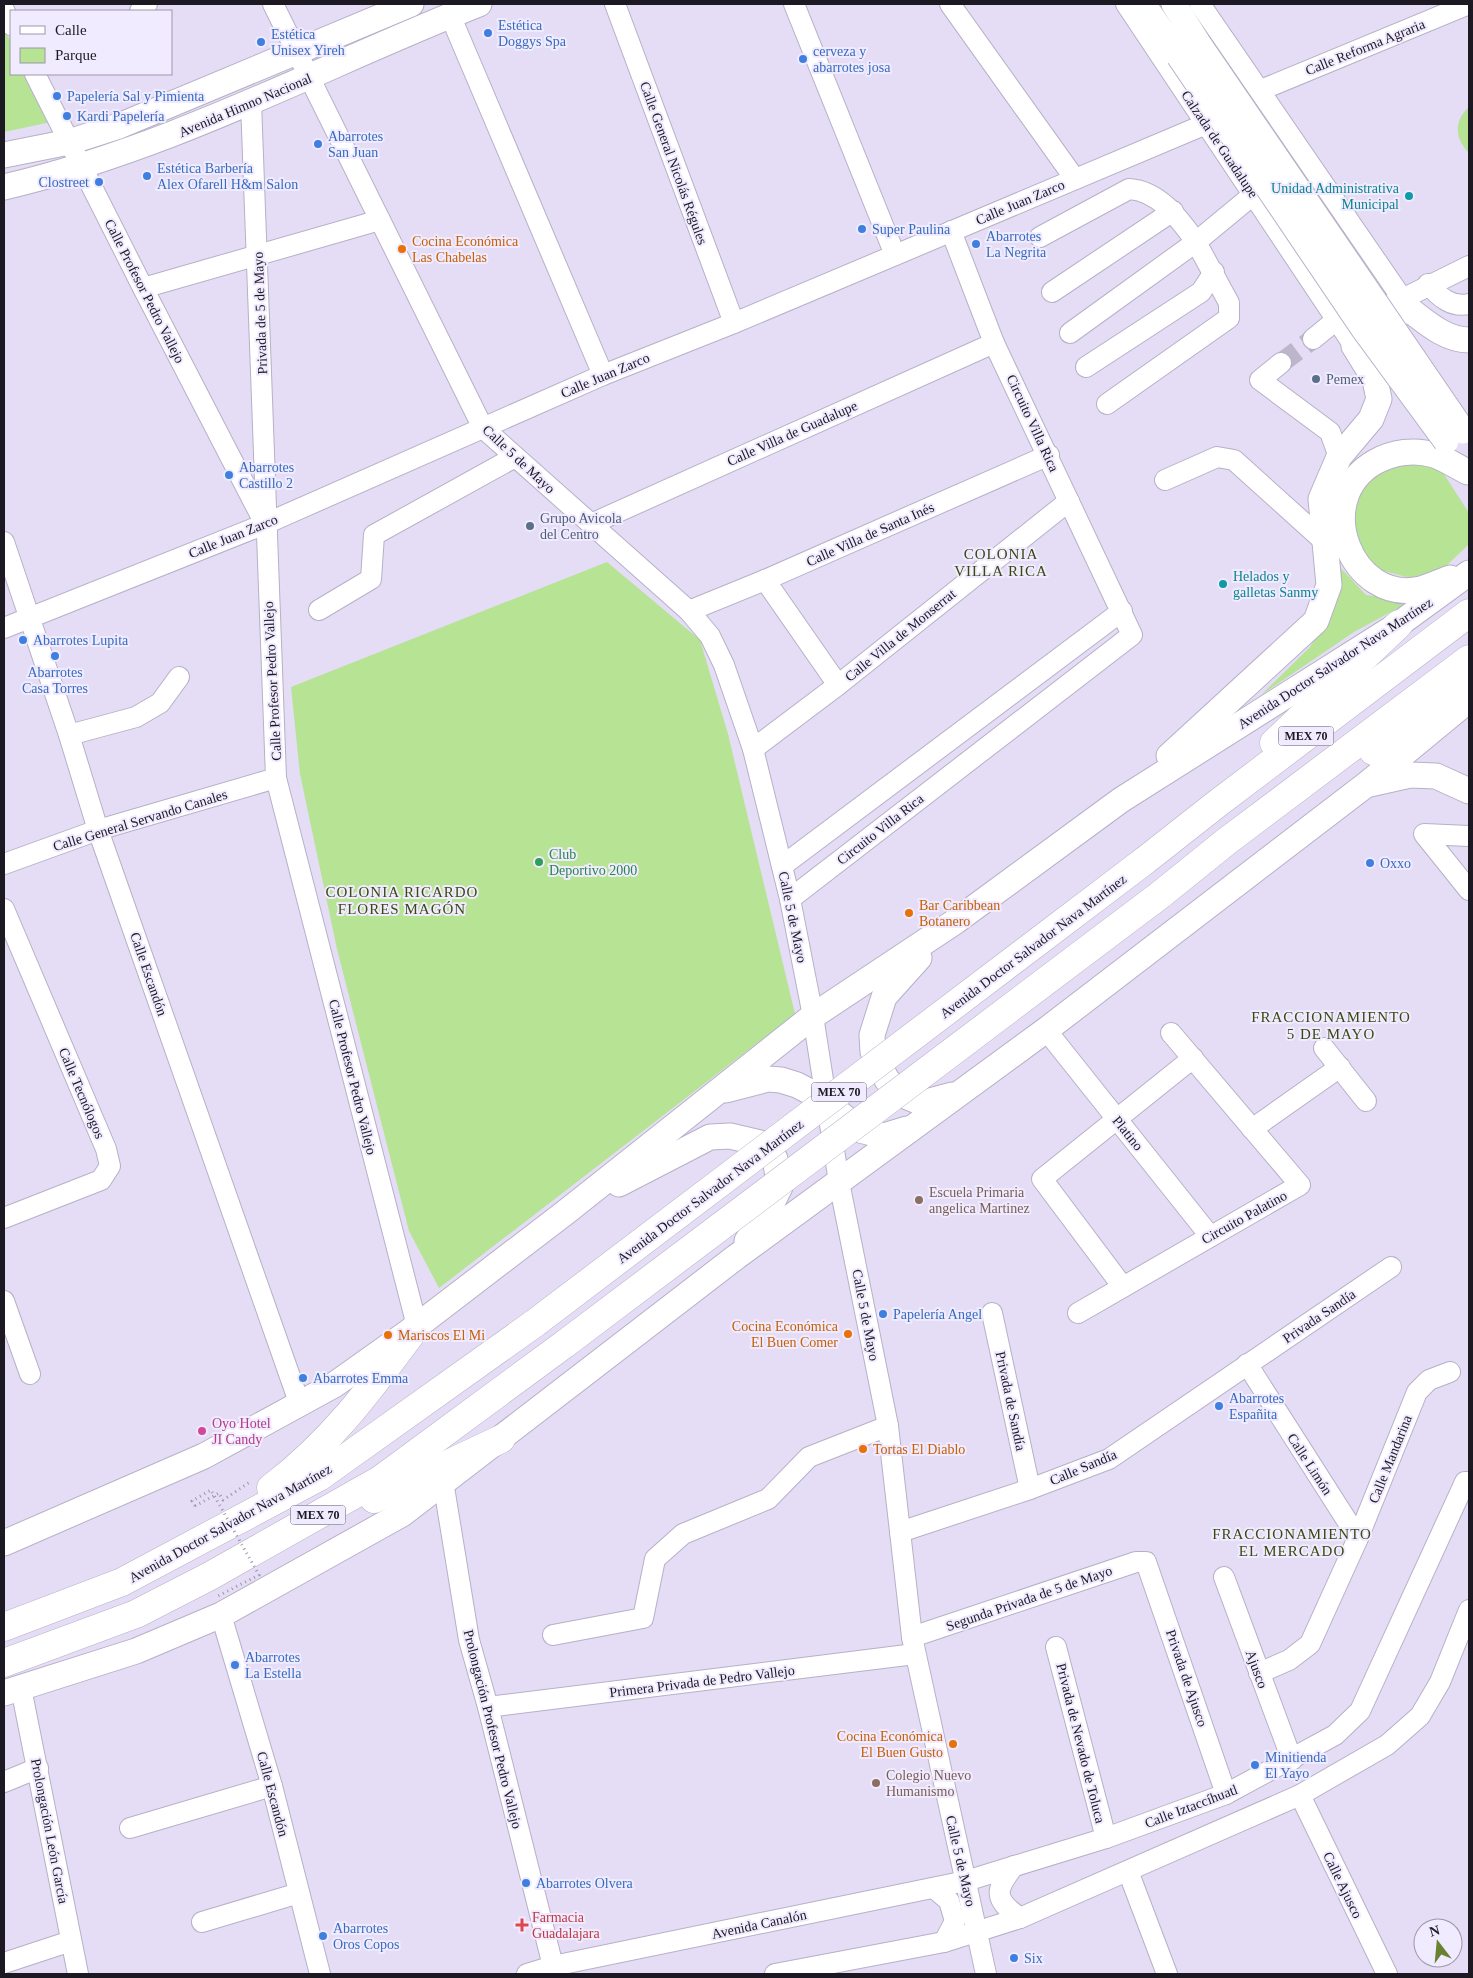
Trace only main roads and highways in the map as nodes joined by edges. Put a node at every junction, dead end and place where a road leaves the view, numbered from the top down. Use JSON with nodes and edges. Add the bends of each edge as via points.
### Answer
{"nodes":[{"id":1,"x":411,"y":4,"type":"edge"},
{"id":2,"x":478,"y":4,"type":"edge"},
{"id":3,"x":1144,"y":4,"type":"edge"},
{"id":4,"x":1174,"y":4,"type":"edge"},
{"id":5,"x":1188,"y":50,"type":"junction"},
{"id":6,"x":4,"y":155,"type":"edge"},
{"id":7,"x":4,"y":186,"type":"edge"},
{"id":8,"x":1406,"y":304,"type":"road end"},
{"id":9,"x":1345,"y":334,"type":"road end"},
{"id":10,"x":1469,"y":340,"type":"edge"},
{"id":11,"x":1459,"y":437,"type":"edge"},
{"id":12,"x":1469,"y":473,"type":"edge"},
{"id":13,"x":1469,"y":572,"type":"edge"},
{"id":14,"x":1469,"y":613,"type":"edge"},
{"id":15,"x":1400,"y":624,"type":"junction"},
{"id":16,"x":1469,"y":658,"type":"edge"},
{"id":17,"x":1469,"y":692,"type":"edge"},
{"id":18,"x":1469,"y":700,"type":"edge"},
{"id":19,"x":1367,"y":784,"type":"junction"},
{"id":20,"x":1469,"y":791,"type":"edge"},
{"id":21,"x":1121,"y":800,"type":"junction"},
{"id":22,"x":1218,"y":803,"type":"junction"},
{"id":23,"x":1227,"y":840,"type":"junction"},
{"id":24,"x":956,"y":921,"type":"junction"},
{"id":25,"x":980,"y":1078,"type":"junction"},
{"id":26,"x":716,"y":1092,"type":"junction"},
{"id":27,"x":914,"y":1127,"type":"junction"},
{"id":28,"x":566,"y":1212,"type":"junction"},
{"id":29,"x":736,"y":1257,"type":"junction"},
{"id":30,"x":417,"y":1326,"type":"junction"},
{"id":31,"x":501,"y":1440,"type":"junction"},
{"id":32,"x":206,"y":1538,"type":"junction"},
{"id":33,"x":4,"y":1543,"type":"edge"},
{"id":34,"x":216,"y":1596,"type":"junction"},
{"id":35,"x":4,"y":1627,"type":"edge"},
{"id":36,"x":4,"y":1663,"type":"edge"},
{"id":37,"x":12,"y":1691,"type":"edge"}],
"edges":[{"from":1,"to":6,"type":"main road","via":[[119,126],[69,142]]},
{"from":2,"to":7,"type":"main road","name":"Avenida Himno Nacional","via":[[147,145],[82,167]]},
{"from":3,"to":5,"type":"main road"},
{"from":4,"to":5,"type":"main road"},
{"from":5,"to":11,"type":"main road","bridge":true},
{"from":8,"to":10,"type":"main road","via":[[1437,331]]},
{"from":9,"to":21,"type":"main road","via":[[1375,380],[1379,398],[1371,419],[1339,458],[1321,499],[1329,584],[1316,621]]},
{"from":11,"to":12,"type":"main road"},
{"from":12,"to":13,"type":"main road","via":[[1434,455],[1403,452],[1383,458],[1356,477],[1344,501],[1341,524],[1348,547],[1365,572],[1393,588],[1421,589]]},
{"from":13,"to":15,"type":"main road","name":"Avenida Doctor Salvador Nava Martínez"},
{"from":14,"to":22,"type":"highway","name":"Avenida Doctor Salvador Nava Martínez","number":"MEX 70"},
{"from":15,"to":21,"type":"main road","name":"Avenida Doctor Salvador Nava Martínez"},
{"from":15,"to":22,"type":"highway","via":[[1295,721]]},
{"from":16,"to":23,"type":"highway","number":"MEX 70"},
{"from":17,"to":23,"type":"highway"},
{"from":18,"to":19,"type":"main road"},
{"from":19,"to":20,"type":"main road","via":[[1410,776],[1436,776]]},
{"from":19,"to":25,"type":"main road"},
{"from":21,"to":24,"type":"main road","name":"Avenida Doctor Salvador Nava Martínez"},
{"from":22,"to":32,"type":"highway","name":"Avenida Doctor Salvador Nava Martínez","number":"MEX 70","bridge":true,"via":[[535,1323],[319,1477]]},
{"from":23,"to":34,"type":"highway","number":"MEX 70","bridge":true,"via":[[1160,895],[566,1342]]},
{"from":24,"to":25,"type":"main road","via":[[884,997],[872,1035],[873,1052],[887,1080],[905,1096],[922,1103],[957,1093]]},
{"from":24,"to":26,"type":"main road","name":"Avenida Doctor Salvador Nava Martínez","via":[[813,1016]]},
{"from":25,"to":27,"type":"main road"},
{"from":26,"to":27,"type":"main road","via":[[768,1079],[781,1080],[818,1096],[860,1130],[871,1134],[884,1136]]},
{"from":26,"to":28,"type":"main road","name":"Avenida Doctor Salvador Nava Martínez"},
{"from":27,"to":29,"type":"main road"},
{"from":28,"to":29,"type":"main road","via":[[710,1137],[749,1139],[770,1151],[778,1171],[780,1188]]},
{"from":28,"to":30,"type":"main road","name":"Avenida Doctor Salvador Nava Martínez"},
{"from":29,"to":31,"type":"main road"},
{"from":30,"to":32,"type":"highway","via":[[340,1425],[294,1471]]},
{"from":30,"to":33,"type":"main road","name":"Avenida Doctor Salvador Nava Martínez","via":[[334,1385],[204,1456]]},
{"from":31,"to":34,"type":"highway"},
{"from":31,"to":34,"type":"main road","via":[[402,1514]]},
{"from":32,"to":35,"type":"highway","name":"Avenida Doctor Salvador Nava Martínez","number":"MEX 70","via":[[122,1582]]},
{"from":34,"to":36,"type":"highway","number":"MEX 70","via":[[136,1614]]},
{"from":34,"to":37,"type":"main road","via":[[136,1650]]}]}
